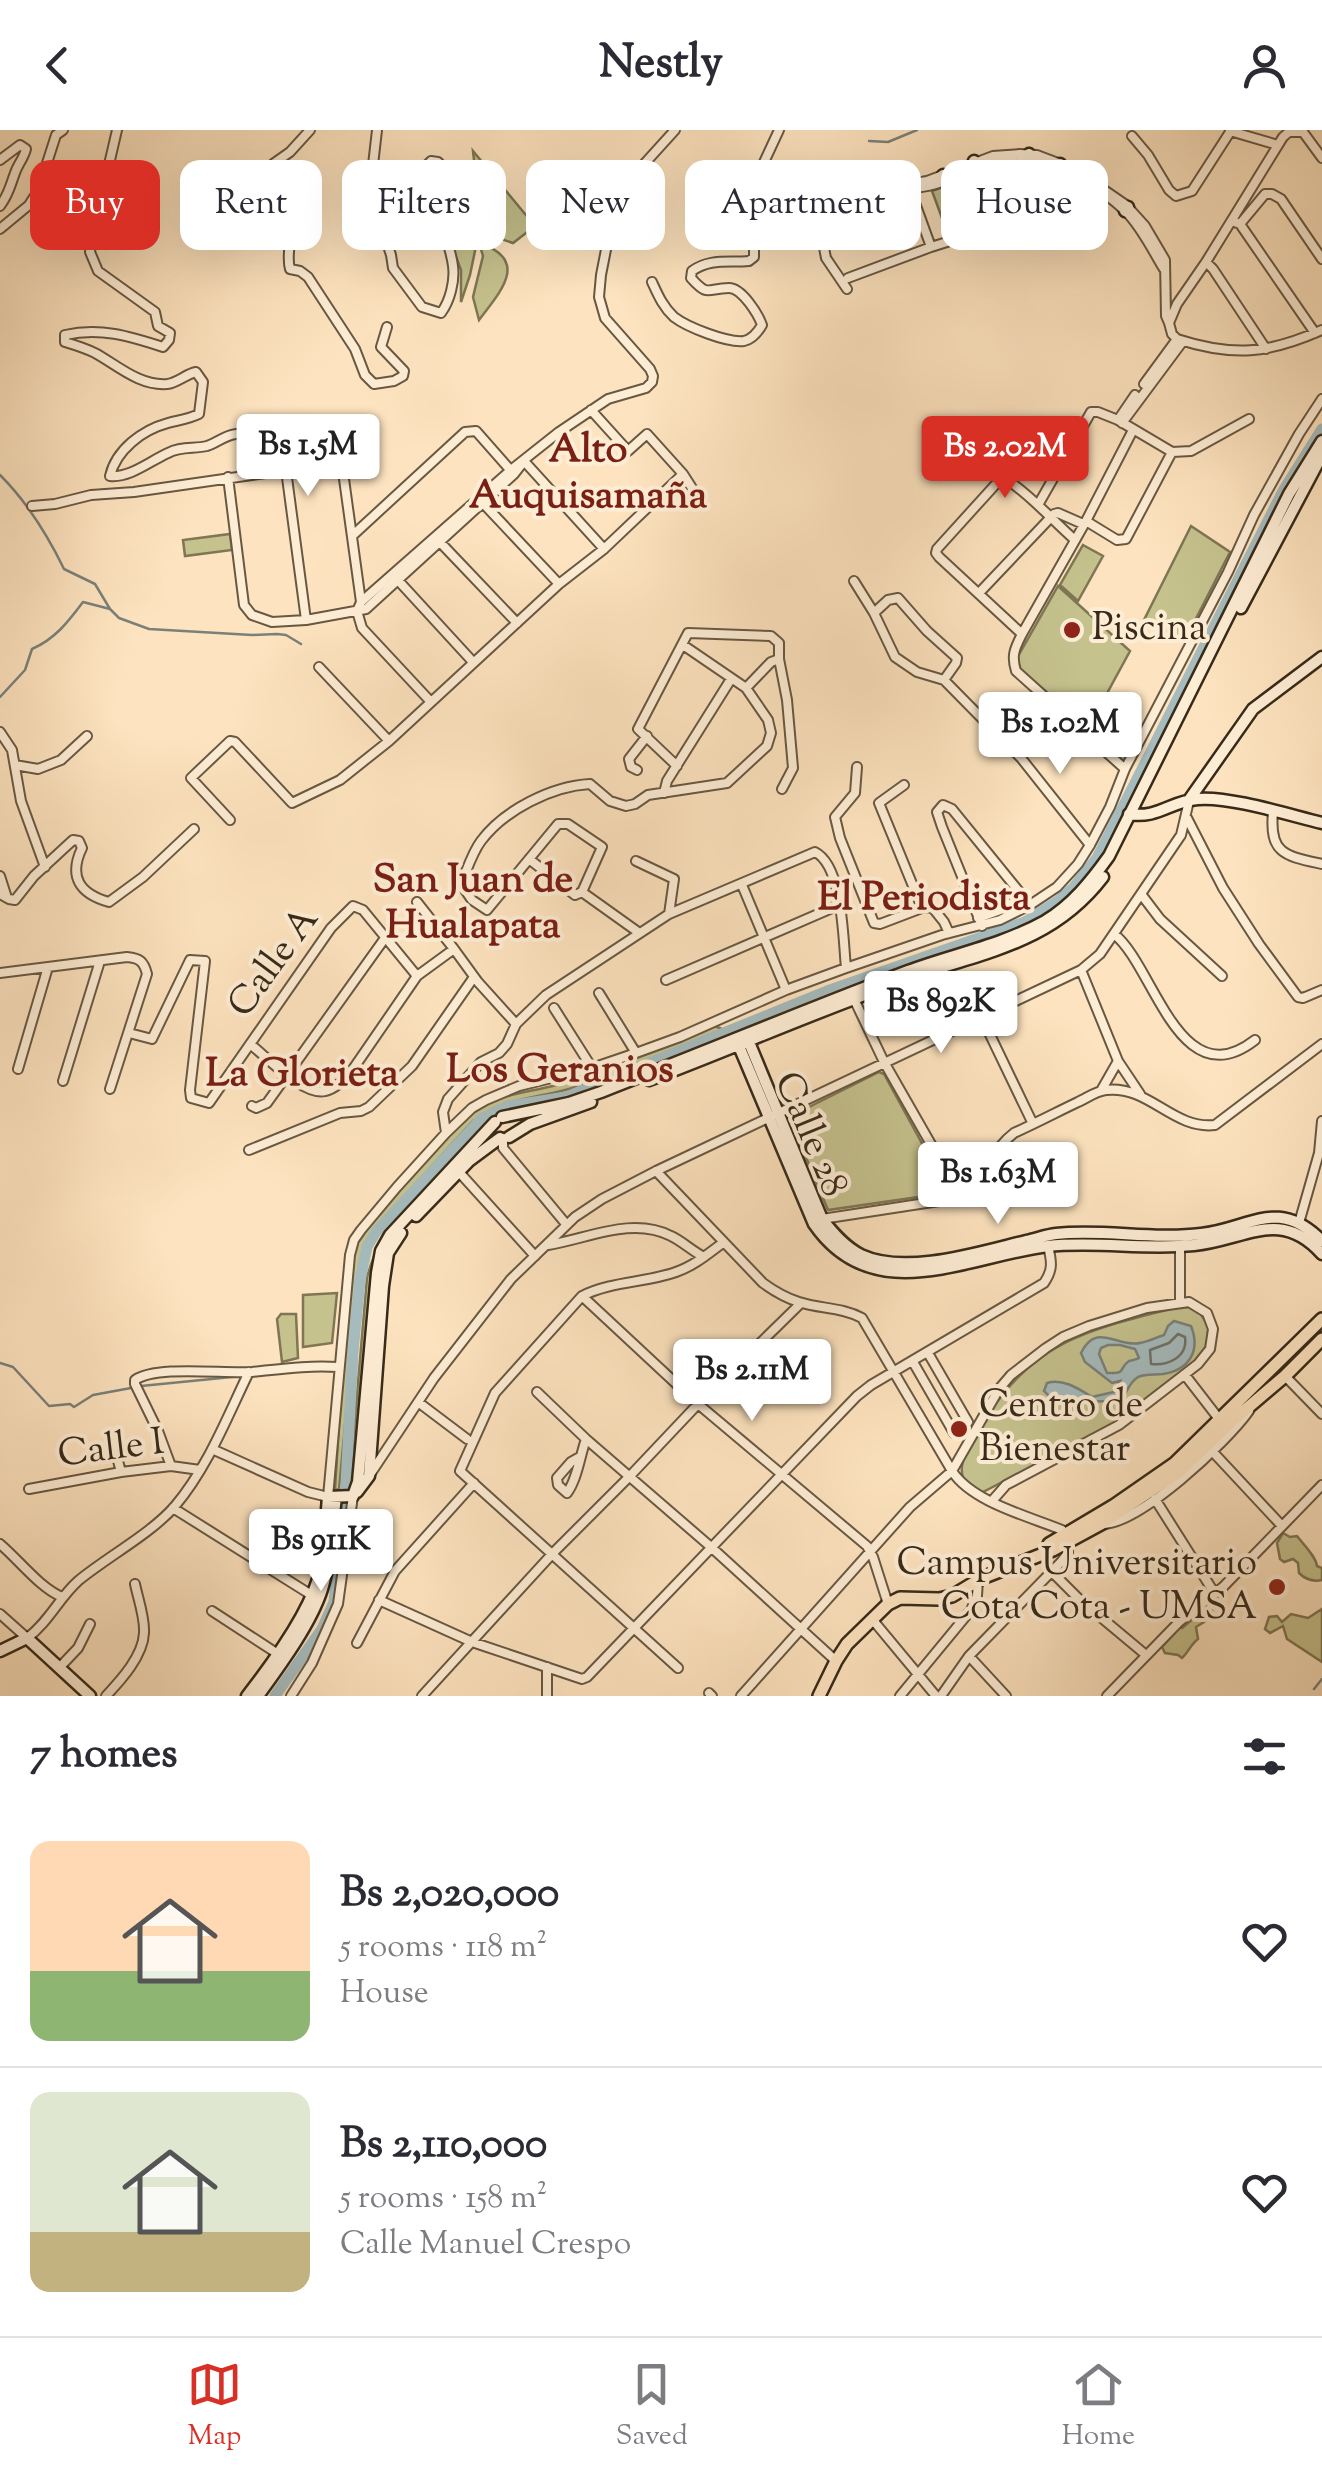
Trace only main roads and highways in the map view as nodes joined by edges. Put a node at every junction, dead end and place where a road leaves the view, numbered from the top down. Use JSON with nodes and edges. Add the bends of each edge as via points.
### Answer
{"nodes":[{"id":1,"x":1322,"y":441,"type":"edge"},
{"id":2,"x":1319,"y":457,"type":"edge"},
{"id":3,"x":1322,"y":657,"type":"edge"},
{"id":4,"x":1208,"y":772,"type":"junction"},
{"id":5,"x":1213,"y":798,"type":"junction"},
{"id":6,"x":1189,"y":800,"type":"junction"},
{"id":7,"x":1123,"y":812,"type":"junction"},
{"id":8,"x":1322,"y":822,"type":"edge"},
{"id":9,"x":738,"y":1037,"type":"junction"},
{"id":10,"x":498,"y":1120,"type":"junction"},
{"id":11,"x":504,"y":1138,"type":"junction"},
{"id":12,"x":1306,"y":1231,"type":"junction"},
{"id":13,"x":1194,"y":1240,"type":"junction"},
{"id":14,"x":1047,"y":1241,"type":"junction"},
{"id":15,"x":1322,"y":1241,"type":"edge"},
{"id":16,"x":1322,"y":1254,"type":"edge"},
{"id":17,"x":1322,"y":1319,"type":"edge"},
{"id":18,"x":1322,"y":1338,"type":"edge"},
{"id":19,"x":370,"y":1458,"type":"junction"},
{"id":20,"x":340,"y":1496,"type":"junction"},
{"id":21,"x":1066,"y":1539,"type":"junction"},
{"id":22,"x":315,"y":1597,"type":"junction"},
{"id":23,"x":0,"y":1650,"type":"edge"},
{"id":24,"x":90,"y":1696,"type":"edge"},
{"id":25,"x":247,"y":1696,"type":"edge"},
{"id":26,"x":258,"y":1696,"type":"edge"},
{"id":27,"x":819,"y":1696,"type":"edge"}],
"edges":[{"from":1,"to":2,"type":"main road"},
{"from":2,"to":7,"type":"main road","via":[[1289,494]]},
{"from":3,"to":4,"type":"main road","via":[[1253,708]]},
{"from":4,"to":5,"type":"main road"},
{"from":4,"to":6,"type":"main road"},
{"from":5,"to":6,"type":"main road"},
{"from":5,"to":8,"type":"main road"},
{"from":6,"to":7,"type":"main road","via":[[1144,816]]},
{"from":7,"to":9,"type":"main road","via":[[1109,856],[1078,896],[1048,920]]},
{"from":9,"to":10,"type":"main road","via":[[585,1097]]},
{"from":9,"to":11,"type":"main road"},
{"from":9,"to":14,"type":"main road","name":"Calle 28","via":[[828,1242],[853,1261],[920,1272]]},
{"from":10,"to":11,"type":"main road","via":[[494,1131]]},
{"from":10,"to":11,"type":"main road","via":[[513,1124]]},
{"from":10,"to":19,"type":"main road","via":[[385,1243],[377,1272]]},
{"from":11,"to":19,"type":"main road","via":[[459,1172],[388,1252]]},
{"from":12,"to":13,"type":"main road","name":"Calle 28","via":[[1279,1218],[1254,1219]]},
{"from":12,"to":15,"type":"main road"},
{"from":12,"to":16,"type":"main road"},
{"from":13,"to":14,"type":"main road","name":"Calle 28","via":[[1110,1233]]},
{"from":13,"to":14,"type":"main road","name":"Calle 28","via":[[1180,1247]]},
{"from":17,"to":21,"type":"main road","via":[[1162,1474]]},
{"from":18,"to":21,"type":"main road","via":[[1165,1483]]},
{"from":19,"to":20,"type":"main road","via":[[358,1482]]},
{"from":19,"to":20,"type":"main road","via":[[362,1487]]},
{"from":20,"to":22,"type":"main road"},
{"from":21,"to":27,"type":"main road","via":[[993,1566],[952,1596],[888,1604],[847,1644]]},
{"from":22,"to":25,"type":"main road"},
{"from":22,"to":26,"type":"main road"},
{"from":23,"to":24,"type":"main road","via":[[27,1638]]}]}
